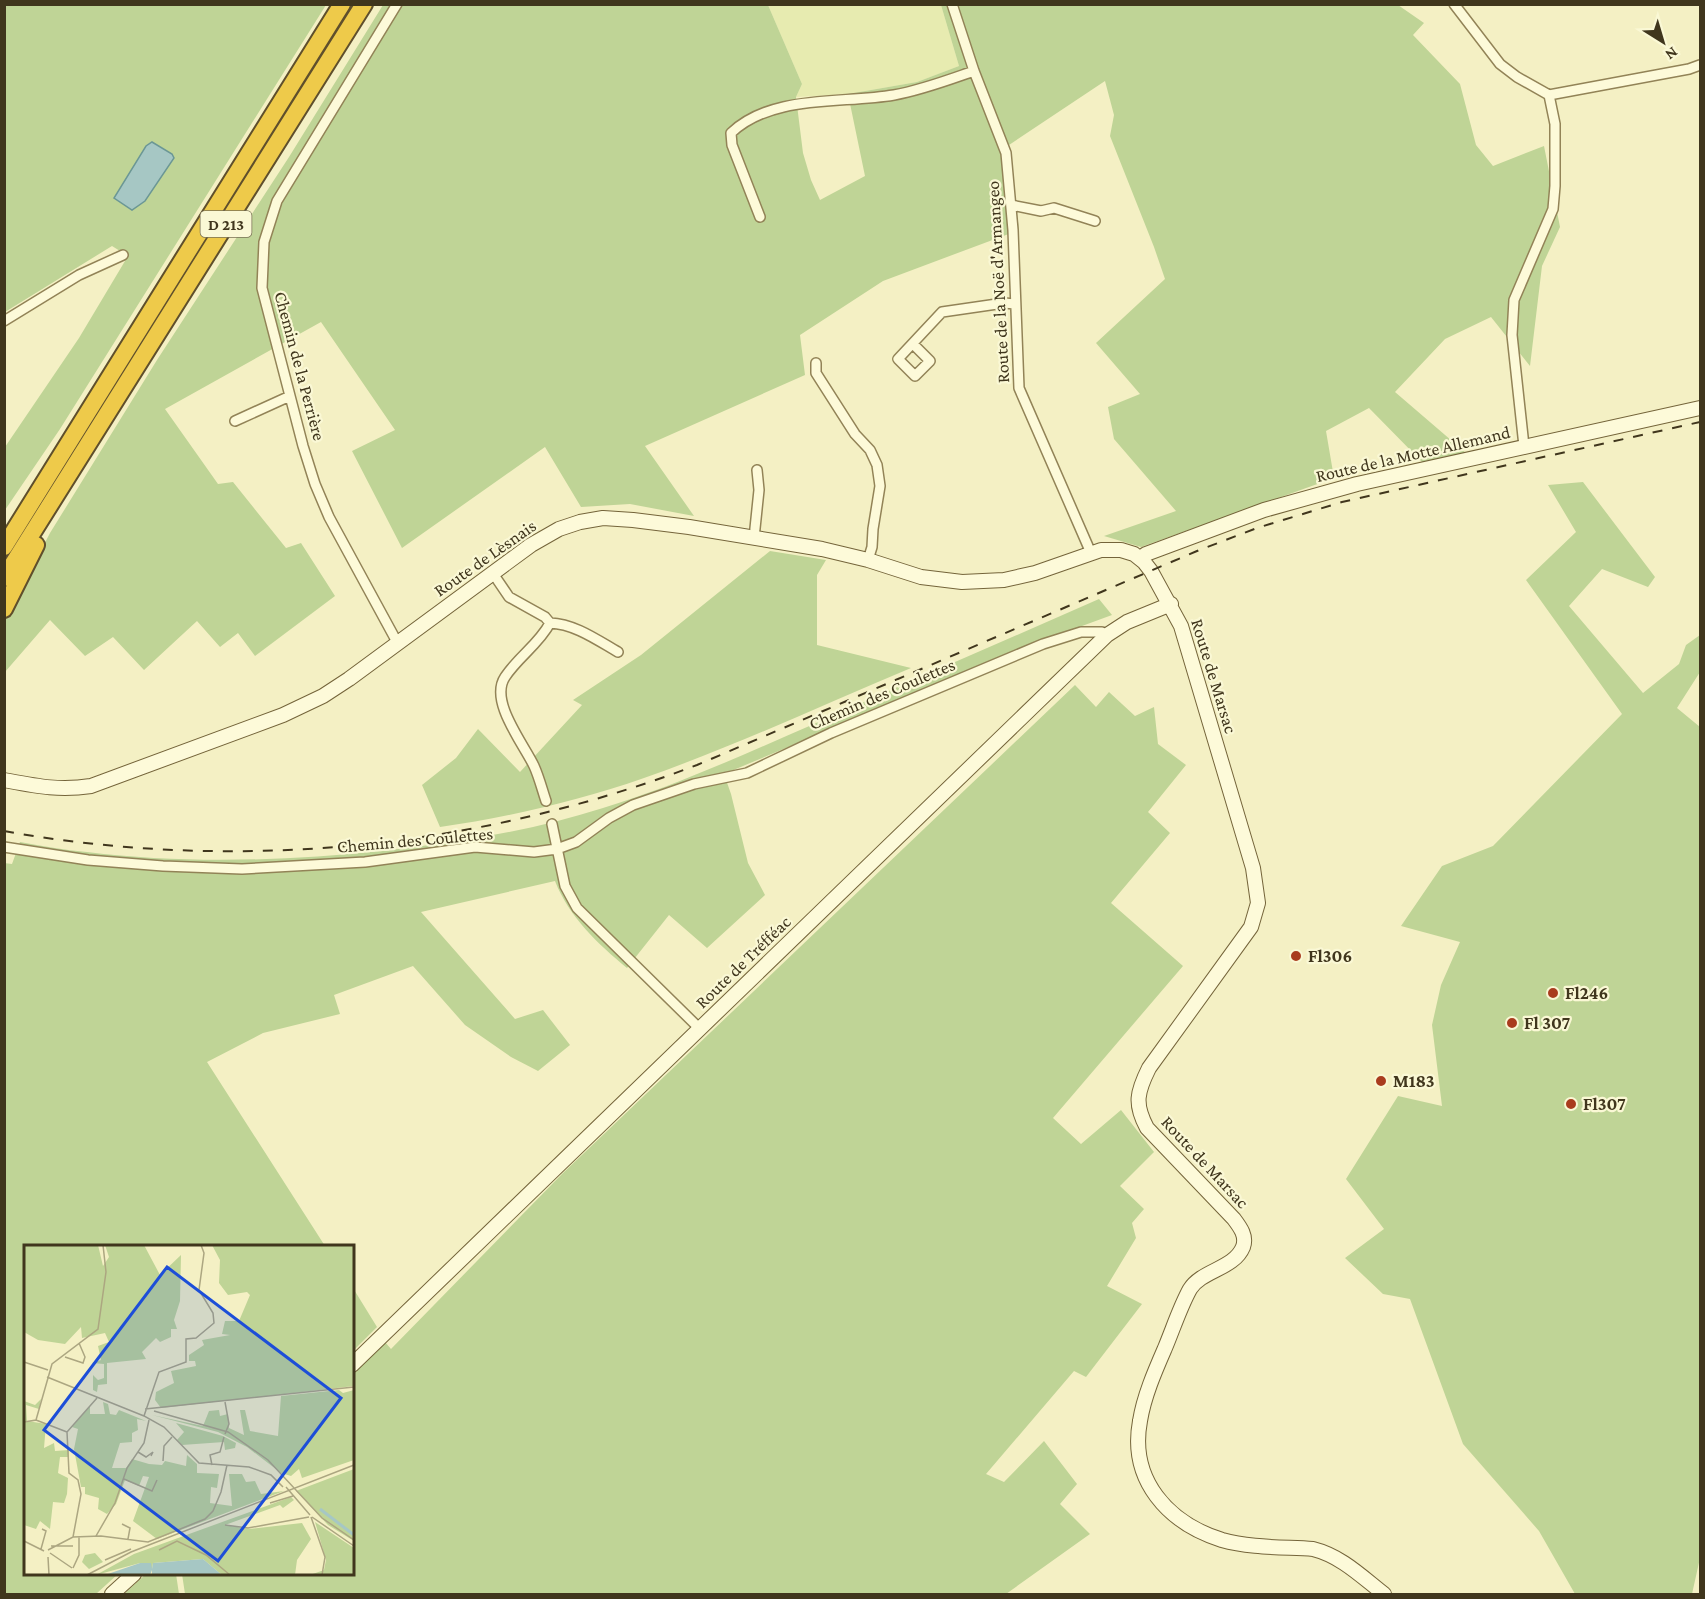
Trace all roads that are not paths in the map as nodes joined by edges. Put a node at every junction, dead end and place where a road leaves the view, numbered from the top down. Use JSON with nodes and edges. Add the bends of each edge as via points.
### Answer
{"nodes":[{"id":1,"x":342,"y":4,"type":"edge"},
{"id":2,"x":364,"y":4,"type":"edge"},
{"id":3,"x":397,"y":4,"type":"edge"},
{"id":4,"x":952,"y":4,"type":"edge"},
{"id":5,"x":1454,"y":4,"type":"edge"},
{"id":6,"x":1701,"y":65,"type":"edge"},
{"id":7,"x":974,"y":71,"type":"junction"},
{"id":8,"x":1549,"y":95,"type":"junction"},
{"id":9,"x":1011,"y":205,"type":"junction"},
{"id":10,"x":760,"y":216,"type":"dead end"},
{"id":11,"x":1095,"y":221,"type":"dead end"},
{"id":12,"x":123,"y":255,"type":"dead end"},
{"id":13,"x":1015,"y":304,"type":"junction"},
{"id":14,"x":4,"y":321,"type":"edge"},
{"id":15,"x":913,"y":344,"type":"dead end"},
{"id":16,"x":816,"y":363,"type":"dead end"},
{"id":17,"x":290,"y":396,"type":"junction"},
{"id":18,"x":1701,"y":408,"type":"edge"},
{"id":19,"x":235,"y":420,"type":"dead end"},
{"id":20,"x":88,"y":443,"type":"junction"},
{"id":21,"x":1524,"y":446,"type":"junction"},
{"id":22,"x":757,"y":470,"type":"dead end"},
{"id":23,"x":40,"y":488,"type":"junction"},
{"id":24,"x":4,"y":529,"type":"edge"},
{"id":25,"x":754,"y":538,"type":"junction"},
{"id":26,"x":4,"y":547,"type":"edge"},
{"id":27,"x":1091,"y":553,"type":"junction"},
{"id":28,"x":1140,"y":558,"type":"junction"},
{"id":29,"x":868,"y":560,"type":"junction"},
{"id":30,"x":492,"y":572,"type":"junction"},
{"id":31,"x":4,"y":578,"type":"edge"},
{"id":32,"x":1171,"y":604,"type":"junction"},
{"id":33,"x":4,"y":609,"type":"edge"},
{"id":34,"x":550,"y":623,"type":"junction"},
{"id":35,"x":1107,"y":635,"type":"junction"},
{"id":36,"x":397,"y":642,"type":"junction"},
{"id":37,"x":618,"y":652,"type":"dead end"},
{"id":38,"x":4,"y":780,"type":"edge"},
{"id":39,"x":546,"y":801,"type":"dead end"},
{"id":40,"x":552,"y":824,"type":"dead end"},
{"id":41,"x":4,"y":847,"type":"edge"},
{"id":42,"x":557,"y":849,"type":"junction"},
{"id":43,"x":700,"y":1029,"type":"junction"},
{"id":44,"x":354,"y":1363,"type":"edge"},
{"id":45,"x":133,"y":1575,"type":"edge"},
{"id":46,"x":112,"y":1594,"type":"edge"},
{"id":47,"x":1384,"y":1594,"type":"edge"}],
"edges":[{"from":1,"to":23,"type":"highway","number":"D 213"},
{"from":2,"to":20,"type":"highway","number":"D 213"},
{"from":3,"to":17,"type":"street","name":"Chemin de la Perrière","via":[[277,201],[264,242],[262,288]]},
{"from":4,"to":7,"type":"street","name":"Route de la Noë d'Armangeo"},
{"from":5,"to":8,"type":"street","via":[[1500,64]]},
{"from":6,"to":8,"type":"street"},
{"from":7,"to":9,"type":"street","name":"Route de la Noë d'Armangeo","via":[[1006,153]]},
{"from":7,"to":10,"type":"street","via":[[895,95],[778,106],[741,123],[730,133],[732,145]]},
{"from":8,"to":21,"type":"street","via":[[1555,124],[1552,209],[1514,300],[1512,335]]},
{"from":9,"to":11,"type":"street","via":[[1041,211],[1054,208]]},
{"from":9,"to":13,"type":"street","name":"Route de la Noë d'Armangeo"},
{"from":12,"to":14,"type":"street","via":[[79,275]]},
{"from":13,"to":15,"type":"street","via":[[942,312]]},
{"from":13,"to":27,"type":"street","name":"Route de la Noë d'Armangeo","via":[[1019,388]]},
{"from":16,"to":29,"type":"street","via":[[816,373],[877,465],[880,486]]},
{"from":17,"to":19,"type":"street"},
{"from":17,"to":36,"type":"street","name":"Chemin de la Perrière","via":[[306,456],[329,517]]},
{"from":18,"to":21,"type":"street","name":"Route de la Motte Allemand"},
{"from":20,"to":31,"type":"highway","number":"D 213"},
{"from":20,"to":33,"type":"highway","via":[[83,465]]},
{"from":21,"to":28,"type":"street","name":"Route de la Motte Allemand","via":[[1357,484],[1264,510]]},
{"from":22,"to":25,"type":"street"},
{"from":23,"to":24,"type":"highway"},
{"from":23,"to":26,"type":"highway","number":"D 213"},
{"from":25,"to":29,"type":"street","name":"Route de Lèsnais"},
{"from":25,"to":30,"type":"street","name":"Route de Lèsnais","via":[[689,526],[603,518],[559,529]]},
{"from":27,"to":28,"type":"street","name":"Route de Lèsnais","via":[[1121,550]]},
{"from":27,"to":29,"type":"street","name":"Route de Lèsnais","via":[[1004,580],[962,582],[921,577]]},
{"from":28,"to":32,"type":"street"},
{"from":30,"to":34,"type":"street","via":[[509,597]]},
{"from":30,"to":36,"type":"street","name":"Route de Lèsnais"},
{"from":32,"to":35,"type":"street","name":"Route de Tréfféac"},
{"from":32,"to":47,"type":"street","name":"Route de Marsac","via":[[1253,868],[1258,903],[1251,927],[1149,1068],[1138,1092],[1140,1116],[1147,1128],[1234,1219],[1245,1240],[1234,1258],[1201,1278],[1189,1292],[1143,1405],[1139,1457],[1154,1495],[1184,1522],[1225,1541],[1325,1552]]},
{"from":34,"to":37,"type":"street","via":[[591,636]]},
{"from":34,"to":39,"type":"street","via":[[543,636],[504,677],[500,690],[503,708],[535,769]]},
{"from":35,"to":42,"type":"street","name":"Chemin des Coulettes","via":[[1081,633],[1043,644],[831,733],[747,773],[694,784],[633,805],[576,842]]},
{"from":35,"to":43,"type":"street","name":"Route de Tréfféac"},
{"from":36,"to":38,"type":"street","name":"Route de Lèsnais","via":[[323,696],[248,729],[109,780],[72,789]]},
{"from":40,"to":42,"type":"street"},
{"from":41,"to":42,"type":"street","name":"Chemin des Coulettes","via":[[88,860],[242,868],[365,862],[475,848],[534,852]]},
{"from":42,"to":43,"type":"street","via":[[565,886],[577,908]]},
{"from":43,"to":44,"type":"street","name":"Route de Tréfféac"},
{"from":45,"to":46,"type":"street"}]}
